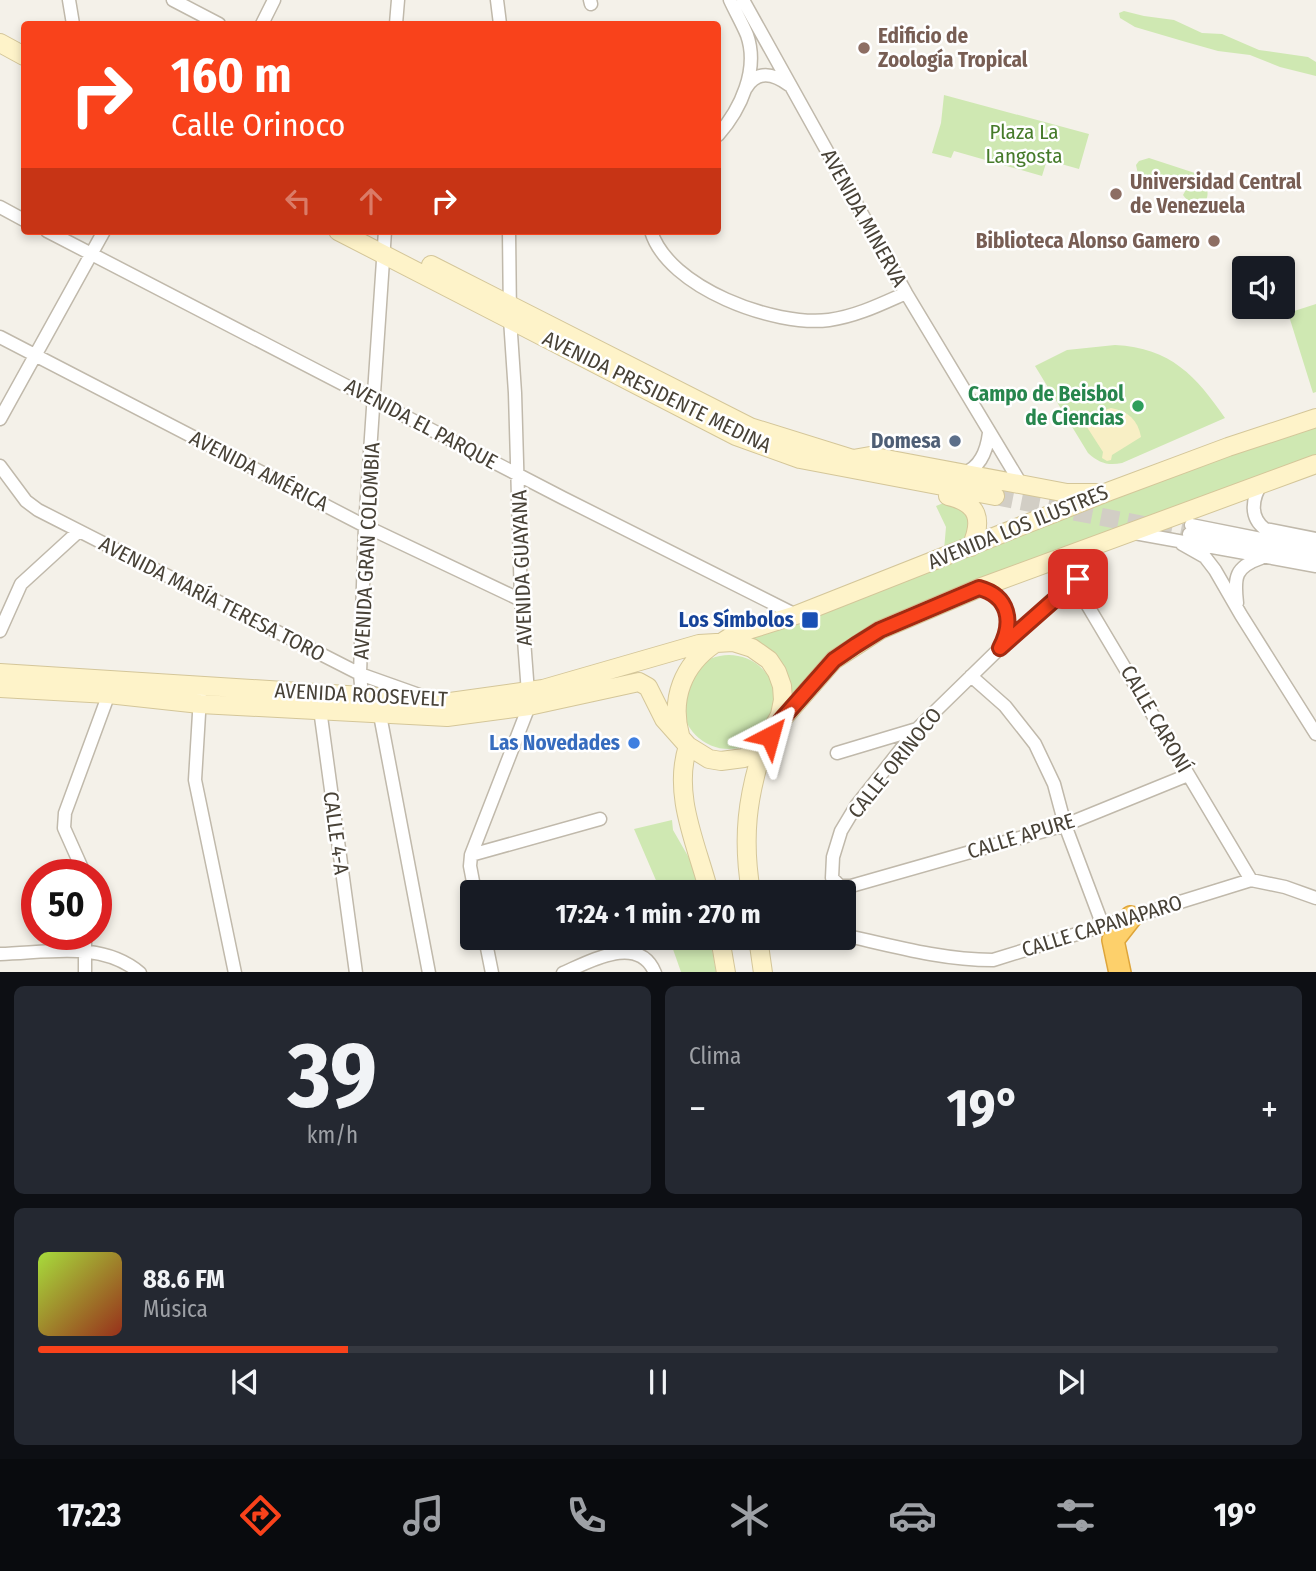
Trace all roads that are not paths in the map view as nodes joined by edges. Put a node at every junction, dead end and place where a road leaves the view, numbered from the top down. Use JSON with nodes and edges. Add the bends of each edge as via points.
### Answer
{"nodes":[{"id":1,"x":69,"y":0,"type":"edge"},
{"id":2,"x":173,"y":0,"type":"edge"},
{"id":3,"x":274,"y":0,"type":"edge"},
{"id":4,"x":398,"y":0,"type":"edge"},
{"id":5,"x":497,"y":0,"type":"edge"},
{"id":6,"x":730,"y":0,"type":"edge"},
{"id":7,"x":743,"y":0,"type":"edge"},
{"id":8,"x":72,"y":21,"type":"edge"},
{"id":9,"x":213,"y":21,"type":"edge"},
{"id":10,"x":264,"y":21,"type":"edge"},
{"id":11,"x":396,"y":21,"type":"edge"},
{"id":12,"x":500,"y":21,"type":"edge"},
{"id":13,"x":0,"y":43,"type":"edge"},
{"id":14,"x":21,"y":54,"type":"edge"},
{"id":15,"x":0,"y":57,"type":"edge"},
{"id":16,"x":21,"y":68,"type":"edge"},
{"id":17,"x":792,"y":88,"type":"junction"},
{"id":18,"x":744,"y":93,"type":"junction"},
{"id":19,"x":721,"y":131,"type":"edge"},
{"id":20,"x":0,"y":207,"type":"edge"},
{"id":21,"x":21,"y":218,"type":"edge"},
{"id":22,"x":55,"y":235,"type":"edge"},
{"id":23,"x":102,"y":235,"type":"edge"},
{"id":24,"x":355,"y":235,"type":"edge"},
{"id":25,"x":509,"y":235,"type":"edge"},
{"id":26,"x":653,"y":235,"type":"edge"},
{"id":27,"x":384,"y":242,"type":"edge"},
{"id":28,"x":93,"y":255,"type":"junction"},
{"id":29,"x":906,"y":293,"type":"junction"},
{"id":30,"x":510,"y":312,"type":"junction"},
{"id":31,"x":0,"y":337,"type":"edge"},
{"id":32,"x":37,"y":355,"type":"junction"},
{"id":33,"x":375,"y":400,"type":"junction"},
{"id":34,"x":1316,"y":418,"type":"edge"},
{"id":35,"x":0,"y":419,"type":"edge"},
{"id":36,"x":989,"y":433,"type":"junction"},
{"id":37,"x":853,"y":464,"type":"junction"},
{"id":38,"x":1316,"y":464,"type":"edge"},
{"id":39,"x":0,"y":466,"type":"edge"},
{"id":40,"x":964,"y":473,"type":"junction"},
{"id":41,"x":518,"y":474,"type":"junction"},
{"id":42,"x":1262,"y":482,"type":"junction"},
{"id":43,"x":1021,"y":484,"type":"junction"},
{"id":44,"x":1110,"y":491,"type":"junction"},
{"id":45,"x":996,"y":492,"type":"tunnel mouth"},
{"id":46,"x":365,"y":526,"type":"junction"},
{"id":47,"x":79,"y":531,"type":"junction"},
{"id":48,"x":1129,"y":532,"type":"junction"},
{"id":49,"x":1187,"y":535,"type":"junction"},
{"id":50,"x":1316,"y":539,"type":"edge"},
{"id":51,"x":971,"y":547,"type":"junction"},
{"id":52,"x":1316,"y":550,"type":"edge"},
{"id":53,"x":1074,"y":553,"type":"junction"},
{"id":54,"x":1262,"y":558,"type":"junction"},
{"id":55,"x":1316,"y":558,"type":"edge"},
{"id":56,"x":1316,"y":569,"type":"edge"},
{"id":57,"x":1078,"y":579,"type":"junction"},
{"id":58,"x":979,"y":588,"type":"junction"},
{"id":59,"x":521,"y":600,"type":"junction"},
{"id":60,"x":796,"y":615,"type":"junction"},
{"id":61,"x":1241,"y":615,"type":"junction"},
{"id":62,"x":0,"y":631,"type":"edge"},
{"id":63,"x":719,"y":643,"type":"junction"},
{"id":64,"x":1000,"y":648,"type":"junction"},
{"id":65,"x":0,"y":673,"type":"edge"},
{"id":66,"x":360,"y":674,"type":"junction"},
{"id":67,"x":971,"y":676,"type":"junction"},
{"id":68,"x":0,"y":688,"type":"edge"},
{"id":69,"x":111,"y":688,"type":"junction"},
{"id":70,"x":200,"y":695,"type":"junction"},
{"id":71,"x":362,"y":696,"type":"junction"},
{"id":72,"x":528,"y":699,"type":"junction"},
{"id":73,"x":318,"y":701,"type":"junction"},
{"id":74,"x":443,"y":703,"type":"junction"},
{"id":75,"x":380,"y":715,"type":"junction"},
{"id":76,"x":774,"y":728,"type":"junction"},
{"id":77,"x":917,"y":729,"type":"junction"},
{"id":78,"x":1316,"y":734,"type":"edge"},
{"id":79,"x":684,"y":742,"type":"junction"},
{"id":80,"x":764,"y":744,"type":"junction"},
{"id":81,"x":837,"y":753,"type":"dead end"},
{"id":82,"x":1188,"y":775,"type":"junction"},
{"id":83,"x":600,"y":819,"type":"dead end"},
{"id":84,"x":1065,"y":825,"type":"junction"},
{"id":85,"x":471,"y":855,"type":"junction"},
{"id":86,"x":78,"y":859,"type":"edge"},
{"id":87,"x":473,"y":880,"type":"edge"},
{"id":88,"x":706,"y":880,"type":"edge"},
{"id":89,"x":749,"y":880,"type":"edge"},
{"id":90,"x":834,"y":880,"type":"edge"},
{"id":91,"x":1251,"y":880,"type":"junction"},
{"id":92,"x":856,"y":885,"type":"edge"},
{"id":93,"x":1316,"y":898,"type":"edge"},
{"id":94,"x":1131,"y":917,"type":"junction"},
{"id":95,"x":1102,"y":926,"type":"junction"},
{"id":96,"x":856,"y":938,"type":"edge"},
{"id":97,"x":487,"y":950,"type":"edge"},
{"id":98,"x":722,"y":950,"type":"edge"},
{"id":99,"x":760,"y":950,"type":"edge"},
{"id":100,"x":85,"y":951,"type":"junction"},
{"id":101,"x":0,"y":954,"type":"edge"},
{"id":102,"x":85,"y":972,"type":"edge"},
{"id":103,"x":139,"y":972,"type":"edge"},
{"id":104,"x":235,"y":972,"type":"edge"},
{"id":105,"x":356,"y":972,"type":"edge"},
{"id":106,"x":429,"y":972,"type":"edge"},
{"id":107,"x":492,"y":972,"type":"edge"},
{"id":108,"x":563,"y":972,"type":"edge"},
{"id":109,"x":655,"y":972,"type":"edge"},
{"id":110,"x":726,"y":972,"type":"edge"},
{"id":111,"x":763,"y":972,"type":"edge"},
{"id":112,"x":1113,"y":972,"type":"edge"},
{"id":113,"x":1121,"y":972,"type":"edge"}],
"edges":[{"from":1,"to":8,"type":"street"},
{"from":2,"to":9,"type":"street"},
{"from":3,"to":10,"type":"street"},
{"from":4,"to":11,"type":"street"},
{"from":5,"to":12,"type":"street"},
{"from":6,"to":18,"type":"street","via":[[747,36],[750,55]]},
{"from":7,"to":17,"type":"street","name":"AVENIDA MINERVA"},
{"from":13,"to":14,"type":"street"},
{"from":15,"to":16,"type":"street"},
{"from":17,"to":18,"type":"street","via":[[764,74],[753,79]]},
{"from":17,"to":29,"type":"street","name":"AVENIDA MINERVA"},
{"from":18,"to":19,"type":"street"},
{"from":20,"to":21,"type":"street"},
{"from":22,"to":28,"type":"street","name":"AVENIDA EL PARQUE"},
{"from":23,"to":28,"type":"street"},
{"from":24,"to":27,"type":"street","name":"AVENIDA PRESIDENTE MEDINA"},
{"from":25,"to":30,"type":"street","name":"AVENIDA GUAYANA"},
{"from":26,"to":29,"type":"street","via":[[675,266],[701,286],[760,313],[827,320],[856,314]]},
{"from":27,"to":30,"type":"street","name":"AVENIDA PRESIDENTE MEDINA"},
{"from":27,"to":33,"type":"street","name":"AVENIDA GRAN COLOMBIA"},
{"from":28,"to":32,"type":"street"},
{"from":28,"to":33,"type":"street","name":"AVENIDA EL PARQUE"},
{"from":29,"to":36,"type":"street","name":"AVENIDA MINERVA"},
{"from":30,"to":37,"type":"street","name":"AVENIDA PRESIDENTE MEDINA","via":[[736,436],[800,459]]},
{"from":30,"to":41,"type":"street","name":"AVENIDA GUAYANA"},
{"from":31,"to":32,"type":"street","name":"AVENIDA AMÉRICA"},
{"from":32,"to":35,"type":"street"},
{"from":32,"to":46,"type":"street","name":"AVENIDA AMÉRICA"},
{"from":33,"to":41,"type":"street","name":"AVENIDA EL PARQUE"},
{"from":33,"to":46,"type":"street","name":"AVENIDA GRAN COLOMBIA"},
{"from":34,"to":44,"type":"street","name":"AVENIDA LOS ILUSTRES"},
{"from":36,"to":40,"type":"street","via":[[982,457]]},
{"from":36,"to":43,"type":"street","name":"AVENIDA MINERVA"},
{"from":37,"to":40,"type":"street","via":[[870,456]]},
{"from":37,"to":45,"type":"street","name":"AVENIDA PRESIDENTE MEDINA"},
{"from":37,"to":51,"type":"street","via":[[863,479],[967,503],[979,523]]},
{"from":38,"to":42,"type":"street","name":"AVENIDA LOS ILUSTRES"},
{"from":39,"to":47,"type":"street","name":"AVENIDA MARÍA TERESA TORO","via":[[26,501]]},
{"from":40,"to":43,"type":"street"},
{"from":41,"to":59,"type":"street","name":"AVENIDA GUAYANA"},
{"from":41,"to":60,"type":"street","name":"AVENIDA EL PARQUE"},
{"from":42,"to":48,"type":"street","name":"AVENIDA LOS ILUSTRES"},
{"from":42,"to":50,"type":"street","via":[[1253,509],[1259,525]]},
{"from":43,"to":44,"type":"street","via":[[1067,493]]},
{"from":44,"to":51,"type":"street","name":"AVENIDA LOS ILUSTRES"},
{"from":46,"to":59,"type":"street","name":"AVENIDA AMÉRICA"},
{"from":46,"to":66,"type":"street","name":"AVENIDA GRAN COLOMBIA"},
{"from":47,"to":62,"type":"street","via":[[20,584]]},
{"from":47,"to":66,"type":"street","name":"AVENIDA MARÍA TERESA TORO"},
{"from":48,"to":49,"type":"street"},
{"from":48,"to":53,"type":"street","name":"AVENIDA LOS ILUSTRES"},
{"from":49,"to":52,"type":"street"},
{"from":49,"to":54,"type":"street"},
{"from":49,"to":55,"type":"street"},
{"from":49,"to":61,"type":"street"},
{"from":51,"to":60,"type":"street","name":"AVENIDA LOS ILUSTRES"},
{"from":53,"to":57,"type":"street","name":"CALLE CARONÍ"},
{"from":53,"to":58,"type":"street","name":"AVENIDA LOS ILUSTRES"},
{"from":54,"to":56,"type":"street"},
{"from":54,"to":61,"type":"street","via":[[1248,562],[1237,576]]},
{"from":57,"to":64,"type":"street","name":"CALLE ORINOCO"},
{"from":57,"to":82,"type":"street","name":"CALLE CARONÍ","via":[[1085,601]]},
{"from":58,"to":64,"type":"street","via":[[998,596],[1007,610]]},
{"from":58,"to":76,"type":"street","name":"AVENIDA LOS ILUSTRES","via":[[880,630],[834,660]]},
{"from":59,"to":72,"type":"street","name":"AVENIDA GUAYANA"},
{"from":60,"to":63,"type":"street","name":"AVENIDA LOS ILUSTRES"},
{"from":61,"to":78,"type":"street"},
{"from":63,"to":72,"type":"street","name":"AVENIDA ROOSEVELT","via":[[699,644]]},
{"from":63,"to":76,"type":"street","via":[[752,648],[777,672],[783,700]]},
{"from":63,"to":79,"type":"street","via":[[699,656],[681,683],[676,715]]},
{"from":64,"to":67,"type":"street","name":"CALLE ORINOCO"},
{"from":65,"to":69,"type":"street","name":"AVENIDA ROOSEVELT"},
{"from":66,"to":71,"type":"street","name":"AVENIDA GRAN COLOMBIA"},
{"from":66,"to":74,"type":"street","name":"AVENIDA MARÍA TERESA TORO"},
{"from":67,"to":77,"type":"street","name":"CALLE ORINOCO"},
{"from":67,"to":84,"type":"street","via":[[1005,706],[1035,744],[1054,785]]},
{"from":68,"to":69,"type":"street","name":"AVENIDA ROOSEVELT"},
{"from":69,"to":70,"type":"street","name":"AVENIDA ROOSEVELT"},
{"from":69,"to":86,"type":"street","via":[[65,813],[64,828]]},
{"from":70,"to":73,"type":"street","name":"AVENIDA ROOSEVELT"},
{"from":70,"to":104,"type":"street","via":[[195,780]]},
{"from":71,"to":73,"type":"street","name":"AVENIDA ROOSEVELT"},
{"from":71,"to":74,"type":"street","name":"AVENIDA ROOSEVELT"},
{"from":71,"to":75,"type":"street"},
{"from":72,"to":74,"type":"street","name":"AVENIDA ROOSEVELT"},
{"from":72,"to":75,"type":"street","name":"AVENIDA ROOSEVELT","via":[[447,717]]},
{"from":72,"to":79,"type":"street","name":"AVENIDA ROOSEVELT","via":[[639,682],[648,687],[664,719]]},
{"from":72,"to":85,"type":"street"},
{"from":73,"to":75,"type":"street","name":"AVENIDA ROOSEVELT"},
{"from":73,"to":105,"type":"street","name":"CALLE 4-A"},
{"from":75,"to":106,"type":"street"},
{"from":76,"to":80,"type":"street"},
{"from":77,"to":81,"type":"street"},
{"from":77,"to":90,"type":"street","name":"CALLE ORINOCO","via":[[841,831],[833,857]]},
{"from":79,"to":80,"type":"street","via":[[709,759],[733,761]]},
{"from":79,"to":88,"type":"street","via":[[681,780]]},
{"from":80,"to":89,"type":"street","via":[[746,825]]},
{"from":82,"to":84,"type":"street","name":"CALLE APURE"},
{"from":82,"to":91,"type":"street","name":"CALLE CARONÍ"},
{"from":83,"to":85,"type":"street"},
{"from":84,"to":92,"type":"street","name":"CALLE APURE"},
{"from":84,"to":95,"type":"street"},
{"from":85,"to":87,"type":"street"},
{"from":91,"to":93,"type":"street","name":"CALLE CAPANAPARO"},
{"from":91,"to":94,"type":"street","name":"CALLE CAPANAPARO"},
{"from":94,"to":95,"type":"street","name":"CALLE CAPANAPARO"},
{"from":94,"to":113,"type":"highway","via":[[1113,940]]},
{"from":95,"to":96,"type":"street","name":"CALLE CAPANAPARO","via":[[993,960],[936,956]]},
{"from":95,"to":112,"type":"highway"},
{"from":97,"to":107,"type":"street"},
{"from":98,"to":110,"type":"street"},
{"from":99,"to":111,"type":"street"},
{"from":100,"to":101,"type":"street"},
{"from":100,"to":102,"type":"street"},
{"from":100,"to":103,"type":"street","via":[[111,955]]},
{"from":108,"to":109,"type":"street","via":[[622,951],[644,958]]}]}
